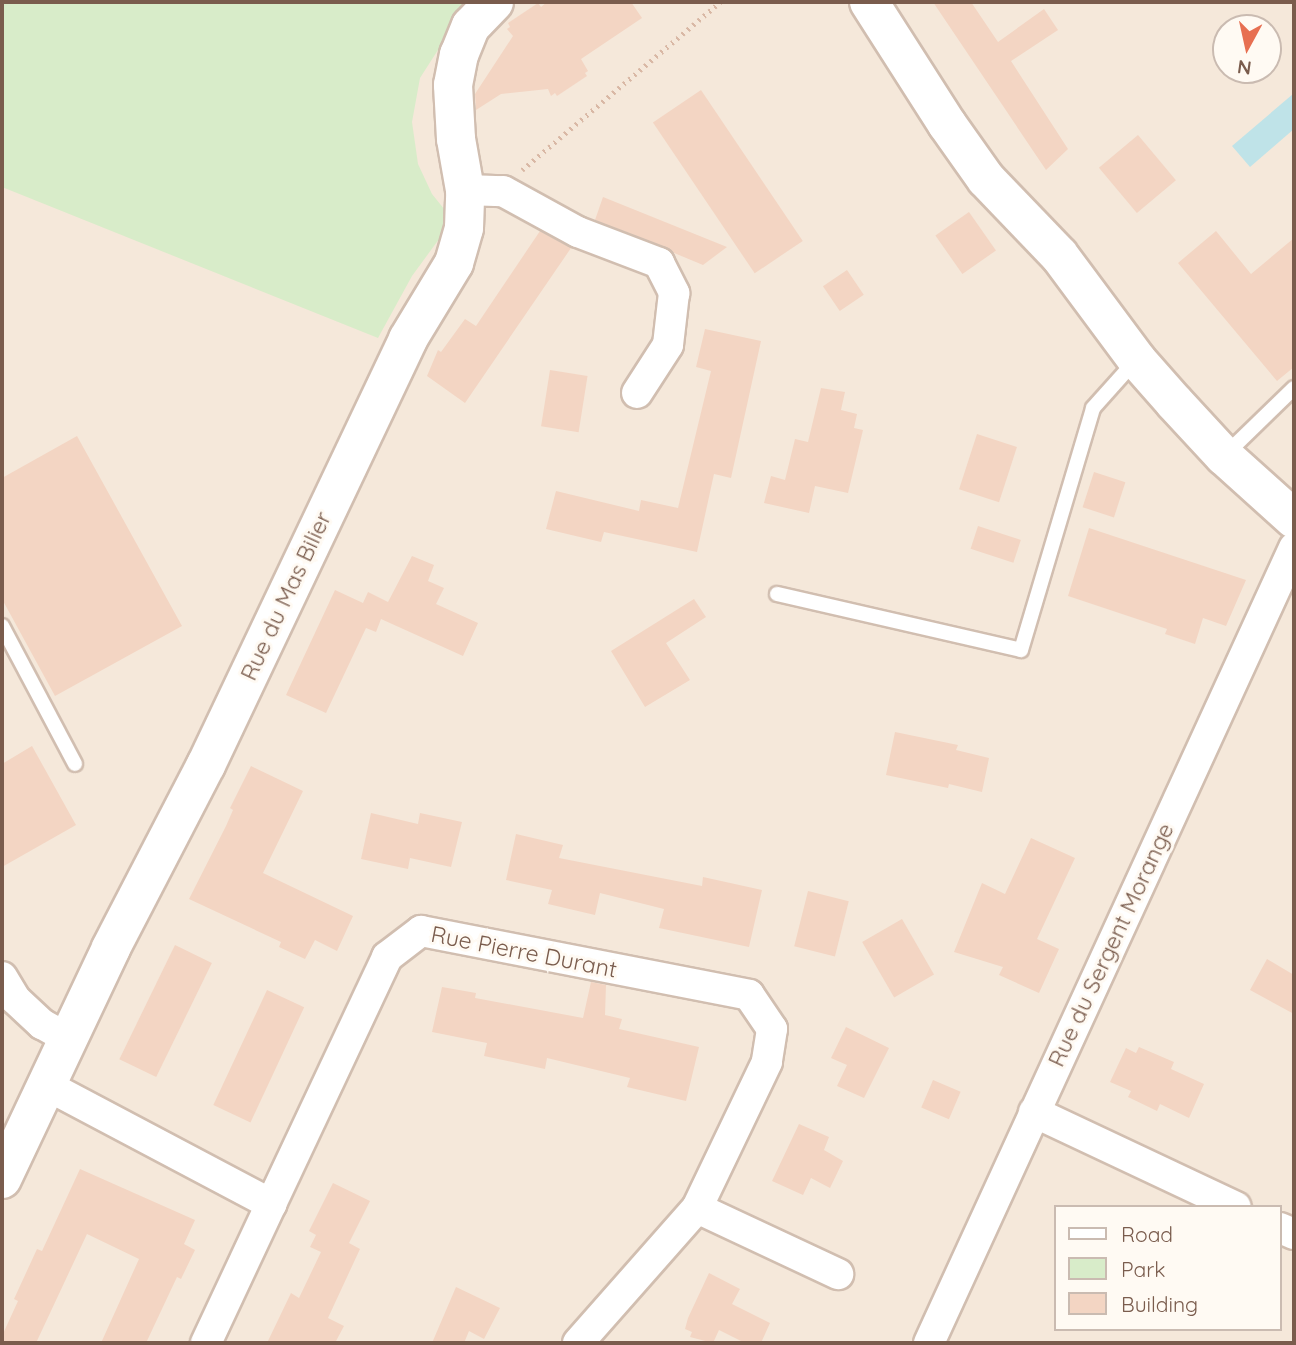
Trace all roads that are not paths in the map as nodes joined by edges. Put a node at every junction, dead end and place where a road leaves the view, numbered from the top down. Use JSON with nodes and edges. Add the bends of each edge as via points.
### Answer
{"nodes":[{"id":1,"x":494,"y":2,"type":"edge"},
{"id":2,"x":869,"y":2,"type":"edge"},
{"id":3,"x":465,"y":190,"type":"junction"},
{"id":4,"x":1137,"y":360,"type":"junction"},
{"id":5,"x":1294,"y":388,"type":"edge"},
{"id":6,"x":637,"y":393,"type":"dead end"},
{"id":7,"x":1224,"y":456,"type":"junction"},
{"id":8,"x":1294,"y":519,"type":"edge"},
{"id":9,"x":1294,"y":548,"type":"edge"},
{"id":10,"x":777,"y":594,"type":"dead end"},
{"id":11,"x":2,"y":626,"type":"edge"},
{"id":12,"x":75,"y":764,"type":"dead end"},
{"id":13,"x":2,"y":977,"type":"edge"},
{"id":14,"x":69,"y":1039,"type":"junction"},
{"id":15,"x":46,"y":1085,"type":"junction"},
{"id":16,"x":1034,"y":1112,"type":"junction"},
{"id":17,"x":2,"y":1178,"type":"edge"},
{"id":18,"x":271,"y":1204,"type":"junction"},
{"id":19,"x":1232,"y":1205,"type":"edge"},
{"id":20,"x":697,"y":1208,"type":"junction"},
{"id":21,"x":838,"y":1274,"type":"dead end"},
{"id":22,"x":206,"y":1343,"type":"edge"},
{"id":23,"x":579,"y":1343,"type":"edge"},
{"id":24,"x":929,"y":1343,"type":"edge"}],
"edges":[{"from":1,"to":3,"type":"street","name":"Rue du Mas Bilier","via":[[471,26],[453,85]]},
{"from":2,"to":4,"type":"street","via":[[963,149],[1059,255]]},
{"from":3,"to":6,"type":"street","via":[[503,191],[578,232],[659,263],[674,293],[667,345]]},
{"from":3,"to":14,"type":"street","name":"Rue du Mas Bilier","via":[[464,228],[454,262],[408,339],[206,765]]},
{"from":4,"to":7,"type":"street"},
{"from":4,"to":10,"type":"lane","via":[[1093,408],[1021,650]]},
{"from":5,"to":7,"type":"lane"},
{"from":7,"to":8,"type":"street"},
{"from":9,"to":16,"type":"street","name":"Rue du Sergent Morange"},
{"from":11,"to":12,"type":"lane"},
{"from":13,"to":14,"type":"street","via":[[15,999],[41,1024]]},
{"from":14,"to":15,"type":"street","name":"Rue du Mas Bilier"},
{"from":15,"to":17,"type":"street","name":"Rue du Mas Bilier"},
{"from":15,"to":18,"type":"street"},
{"from":16,"to":19,"type":"street"},
{"from":16,"to":24,"type":"street","name":"Rue du Sergent Morange"},
{"from":18,"to":20,"type":"street","name":"Rue Pierre Durant","via":[[387,957],[421,931],[749,995],[772,1029],[767,1062]]},
{"from":18,"to":22,"type":"street","name":"Rue Pierre Durant"},
{"from":20,"to":21,"type":"street"},
{"from":20,"to":23,"type":"street","name":"Rue Pierre Durant"}]}
